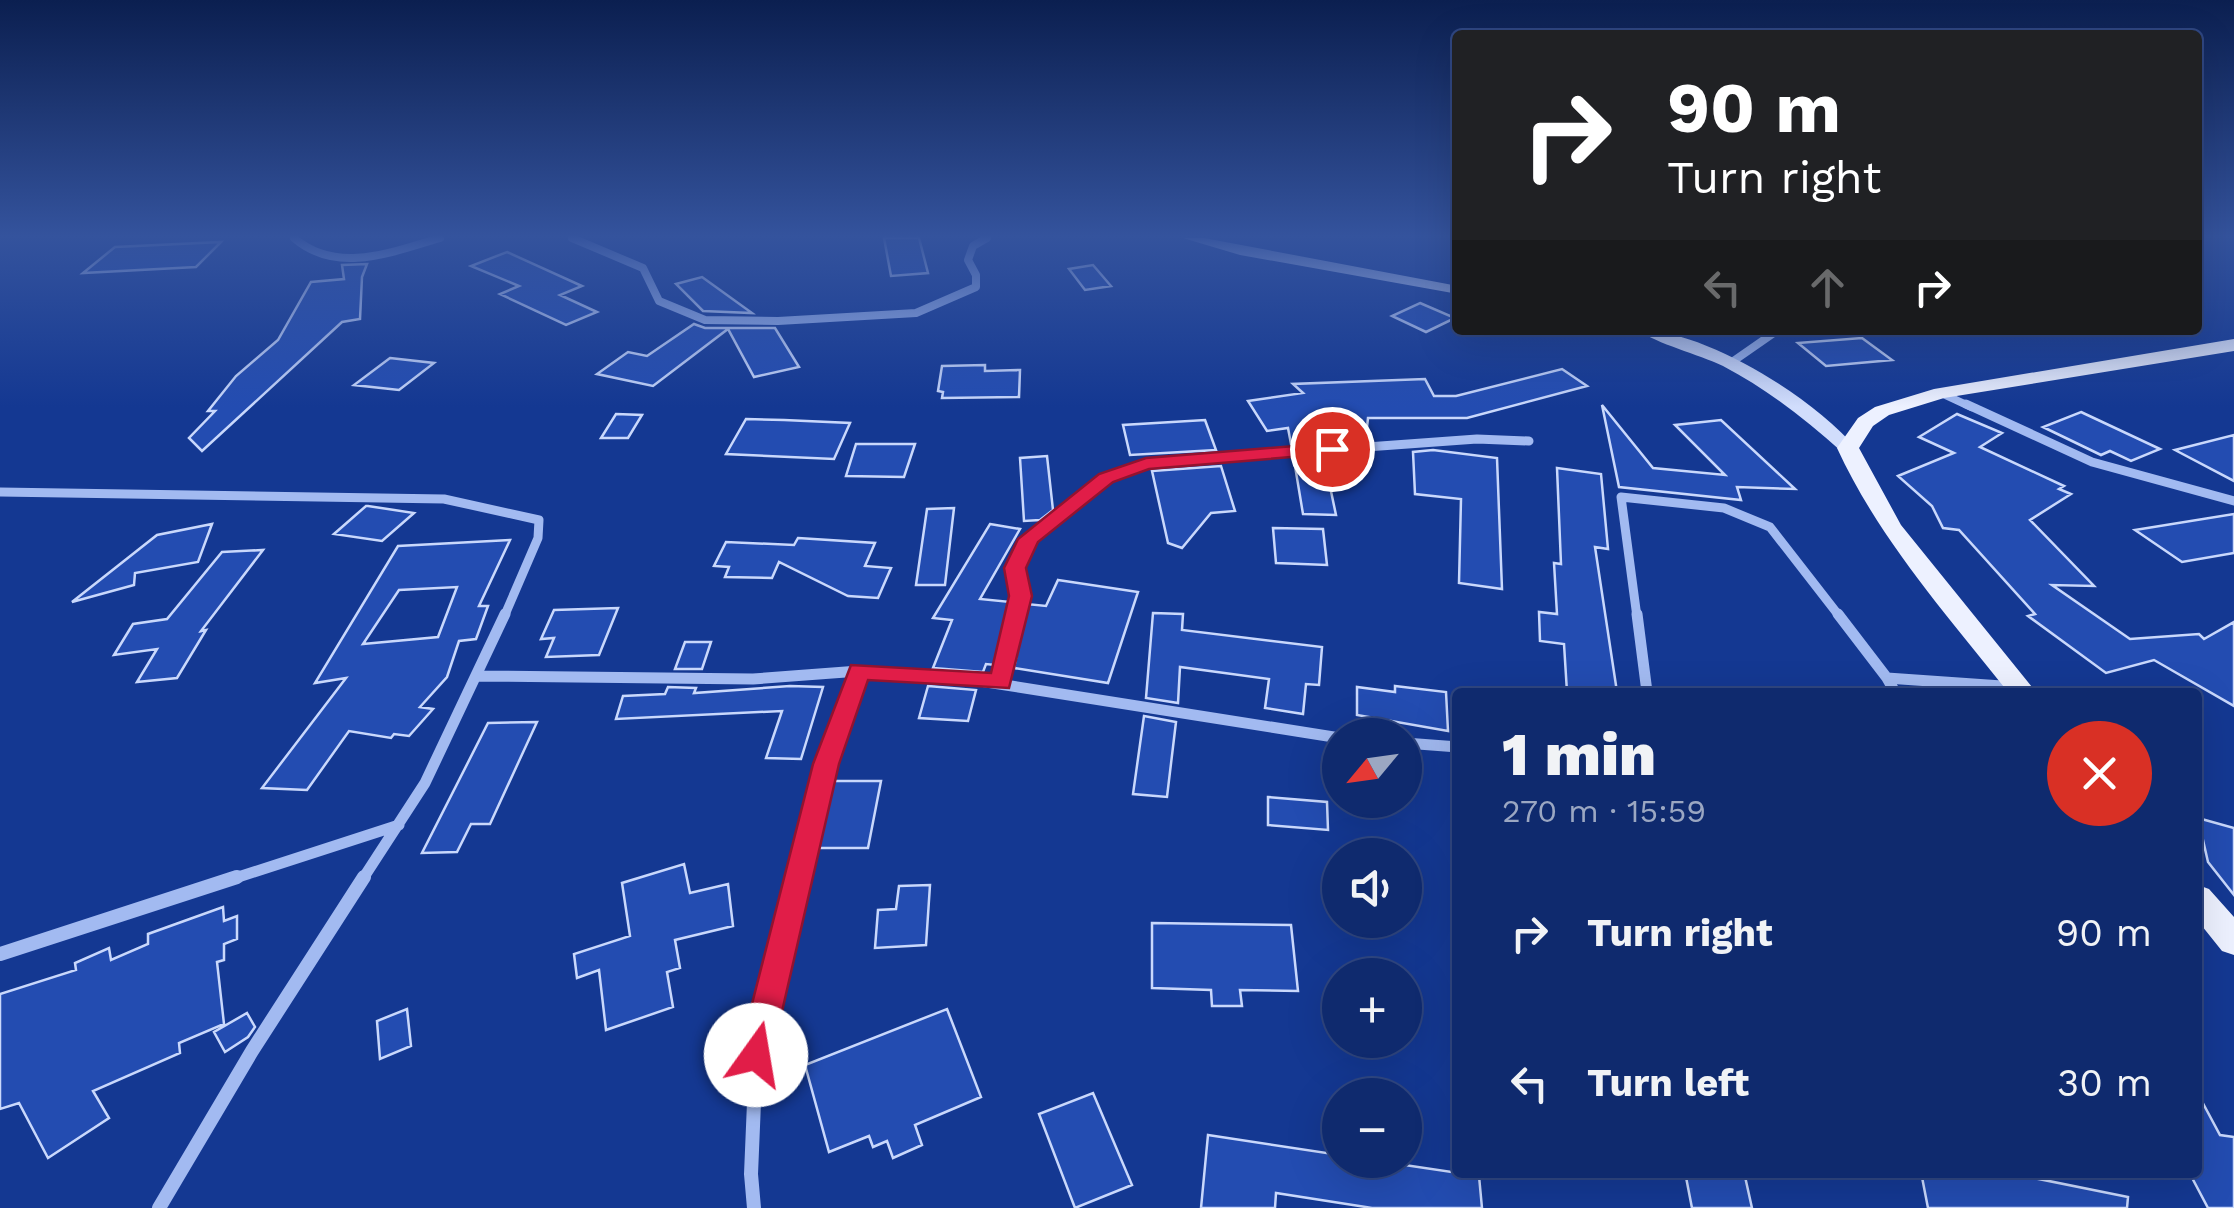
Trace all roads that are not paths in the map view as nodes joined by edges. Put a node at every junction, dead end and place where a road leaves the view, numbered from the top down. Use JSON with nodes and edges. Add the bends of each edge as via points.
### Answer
{"nodes":[{"id":1,"x":656,"y":294,"type":"edge"},
{"id":2,"x":961,"y":294,"type":"edge"},
{"id":3,"x":1659,"y":335,"type":"edge"},
{"id":4,"x":1771,"y":335,"type":"edge"},
{"id":5,"x":2234,"y":345,"type":"edge"},
{"id":6,"x":1732,"y":362,"type":"junction"},
{"id":7,"x":1941,"y":393,"type":"junction"},
{"id":8,"x":1529,"y":441,"type":"dead end"},
{"id":9,"x":1848,"y":448,"type":"junction"},
{"id":10,"x":0,"y":492,"type":"edge"},
{"id":11,"x":2234,"y":501,"type":"edge"},
{"id":12,"x":859,"y":671,"type":"junction"},
{"id":13,"x":478,"y":676,"type":"junction"},
{"id":14,"x":1887,"y":678,"type":"junction"},
{"id":15,"x":1001,"y":682,"type":"junction"},
{"id":16,"x":1645,"y":688,"type":"edge"},
{"id":17,"x":1893,"y":688,"type":"edge"},
{"id":18,"x":1997,"y":688,"type":"edge"},
{"id":19,"x":2017,"y":688,"type":"edge"},
{"id":20,"x":1322,"y":735,"type":"edge"},
{"id":21,"x":1422,"y":745,"type":"edge"},
{"id":22,"x":1452,"y":747,"type":"edge"},
{"id":23,"x":400,"y":824,"type":"junction"},
{"id":24,"x":2202,"y":903,"type":"edge"},
{"id":25,"x":2234,"y":941,"type":"edge"},
{"id":26,"x":0,"y":954,"type":"edge"},
{"id":27,"x":160,"y":1208,"type":"edge"},
{"id":28,"x":754,"y":1208,"type":"edge"}],
"edges":[{"from":1,"to":2,"type":"street","via":[[705,320],[778,321],[916,313]]},
{"from":3,"to":6,"type":"main road"},
{"from":4,"to":6,"type":"street"},
{"from":5,"to":7,"type":"main road"},
{"from":6,"to":9,"type":"main road"},
{"from":7,"to":9,"type":"main road","via":[[1882,411],[1865,422]]},
{"from":7,"to":11,"type":"street","via":[[2092,462]]},
{"from":8,"to":15,"type":"street","via":[[1216,457],[1146,464],[1106,478],[1029,539],[1015,568],[1020,596]]},
{"from":9,"to":19,"type":"main road","via":[[1892,528]]},
{"from":10,"to":13,"type":"street","via":[[444,499],[538,520],[538,538]]},
{"from":12,"to":13,"type":"street","via":[[753,679]]},
{"from":12,"to":15,"type":"street"},
{"from":12,"to":28,"type":"street","via":[[826,764],[756,1055]]},
{"from":13,"to":23,"type":"street"},
{"from":14,"to":16,"type":"street","via":[[1770,527],[1724,508],[1621,497]]},
{"from":14,"to":17,"type":"street"},
{"from":14,"to":18,"type":"street"},
{"from":15,"to":20,"type":"street"},
{"from":21,"to":22,"type":"street"},
{"from":23,"to":26,"type":"street"},
{"from":23,"to":27,"type":"street","via":[[252,1050]]},
{"from":24,"to":25,"type":"main road"}]}
